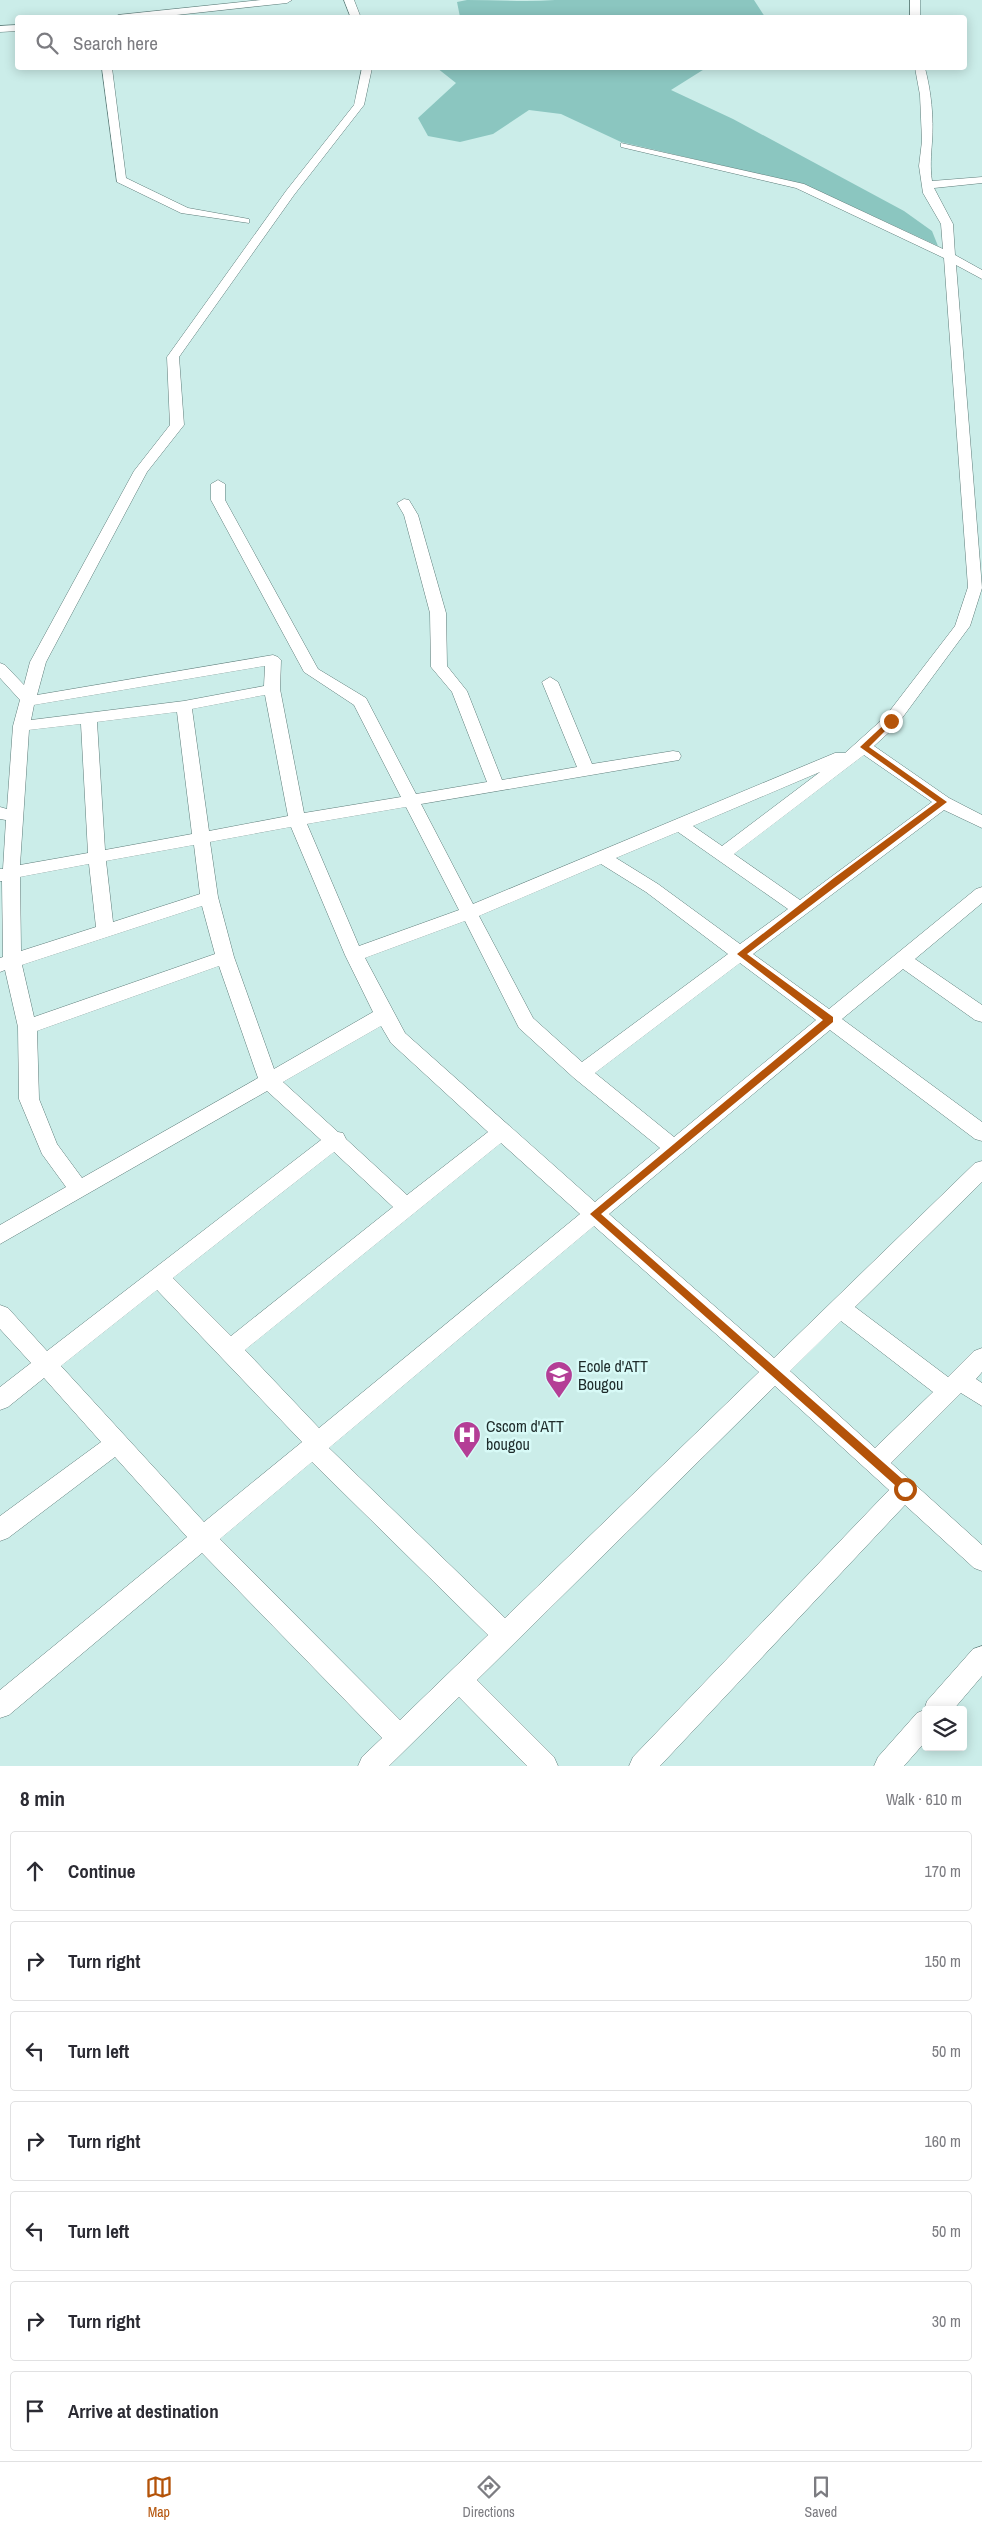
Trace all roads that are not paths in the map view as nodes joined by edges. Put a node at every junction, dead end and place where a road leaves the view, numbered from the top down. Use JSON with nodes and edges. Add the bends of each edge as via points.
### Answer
{"nodes":[{"id":1,"x":191,"y":0,"type":"edge"},
{"id":2,"x":288,"y":0,"type":"edge"},
{"id":3,"x":349,"y":0,"type":"edge"},
{"id":4,"x":915,"y":0,"type":"edge"},
{"id":5,"x":202,"y":9,"type":"junction"},
{"id":6,"x":146,"y":15,"type":"edge"},
{"id":7,"x":355,"y":15,"type":"edge"},
{"id":8,"x":915,"y":15,"type":"edge"},
{"id":9,"x":15,"y":28,"type":"edge"},
{"id":10,"x":0,"y":29,"type":"edge"},
{"id":11,"x":107,"y":70,"type":"edge"},
{"id":12,"x":367,"y":70,"type":"edge"},
{"id":13,"x":920,"y":70,"type":"edge"},
{"id":14,"x":624,"y":145,"type":"dead end"},
{"id":15,"x":982,"y":180,"type":"edge"},
{"id":16,"x":928,"y":185,"type":"junction"},
{"id":17,"x":245,"y":221,"type":"dead end"},
{"id":18,"x":948,"y":256,"type":"junction"},
{"id":19,"x":982,"y":275,"type":"edge"},
{"id":20,"x":218,"y":484,"type":"dead end"},
{"id":21,"x":404,"y":503,"type":"dead end"},
{"id":22,"x":0,"y":668,"type":"edge"},
{"id":23,"x":550,"y":682,"type":"dead end"},
{"id":24,"x":272,"y":689,"type":"junction"},
{"id":25,"x":28,"y":701,"type":"junction"},
{"id":26,"x":184,"y":706,"type":"junction"},
{"id":27,"x":89,"y":720,"type":"junction"},
{"id":28,"x":21,"y":726,"type":"junction"},
{"id":29,"x":864,"y":747,"type":"junction"},
{"id":30,"x":673,"y":756,"type":"dead end"},
{"id":31,"x":587,"y":771,"type":"junction"},
{"id":32,"x":497,"y":787,"type":"junction"},
{"id":33,"x":412,"y":802,"type":"junction"},
{"id":34,"x":943,"y":802,"type":"junction"},
{"id":35,"x":7,"y":814,"type":"edge"},
{"id":36,"x":297,"y":820,"type":"junction"},
{"id":37,"x":982,"y":822,"type":"edge"},
{"id":38,"x":679,"y":824,"type":"junction"},
{"id":39,"x":201,"y":839,"type":"junction"},
{"id":40,"x":721,"y":855,"type":"junction"},
{"id":41,"x":97,"y":857,"type":"junction"},
{"id":42,"x":602,"y":857,"type":"junction"},
{"id":43,"x":5,"y":873,"type":"edge"},
{"id":44,"x":982,"y":893,"type":"edge"},
{"id":45,"x":209,"y":896,"type":"junction"},
{"id":46,"x":800,"y":908,"type":"junction"},
{"id":47,"x":469,"y":913,"type":"junction"},
{"id":48,"x":104,"y":931,"type":"junction"},
{"id":49,"x":741,"y":954,"type":"junction"},
{"id":50,"x":354,"y":955,"type":"junction"},
{"id":51,"x":225,"y":957,"type":"junction"},
{"id":52,"x":902,"y":959,"type":"junction"},
{"id":53,"x":6,"y":963,"type":"edge"},
{"id":54,"x":384,"y":1015,"type":"junction"},
{"id":55,"x":982,"y":1015,"type":"edge"},
{"id":56,"x":830,"y":1019,"type":"junction"},
{"id":57,"x":27,"y":1027,"type":"junction"},
{"id":58,"x":581,"y":1073,"type":"junction"},
{"id":59,"x":268,"y":1080,"type":"junction"},
{"id":60,"x":501,"y":1132,"type":"junction"},
{"id":61,"x":982,"y":1133,"type":"edge"},
{"id":62,"x":336,"y":1139,"type":"junction"},
{"id":63,"x":672,"y":1148,"type":"junction"},
{"id":64,"x":982,"y":1169,"type":"edge"},
{"id":65,"x":79,"y":1190,"type":"junction"},
{"id":66,"x":408,"y":1207,"type":"junction"},
{"id":67,"x":595,"y":1214,"type":"junction"},
{"id":68,"x":0,"y":1235,"type":"edge"},
{"id":69,"x":158,"y":1277,"type":"junction"},
{"id":70,"x":840,"y":1308,"type":"junction"},
{"id":71,"x":0,"y":1314,"type":"edge"},
{"id":72,"x":230,"y":1349,"type":"junction"},
{"id":73,"x":982,"y":1358,"type":"edge"},
{"id":74,"x":46,"y":1364,"type":"junction"},
{"id":75,"x":775,"y":1372,"type":"junction"},
{"id":76,"x":955,"y":1386,"type":"junction"},
{"id":77,"x":982,"y":1396,"type":"edge"},
{"id":78,"x":0,"y":1400,"type":"edge"},
{"id":79,"x":117,"y":1443,"type":"junction"},
{"id":80,"x":315,"y":1445,"type":"junction"},
{"id":81,"x":876,"y":1464,"type":"junction"},
{"id":82,"x":905,"y":1489,"type":"junction"},
{"id":83,"x":0,"y":1530,"type":"edge"},
{"id":84,"x":203,"y":1538,"type":"junction"},
{"id":85,"x":982,"y":1560,"type":"edge"},
{"id":86,"x":505,"y":1635,"type":"junction"},
{"id":87,"x":982,"y":1658,"type":"edge"},
{"id":88,"x":459,"y":1680,"type":"junction"},
{"id":89,"x":0,"y":1706,"type":"edge"},
{"id":90,"x":940,"y":1706,"type":"edge"},
{"id":91,"x":922,"y":1727,"type":"edge"},
{"id":92,"x":400,"y":1738,"type":"junction"},
{"id":93,"x":371,"y":1766,"type":"edge"},
{"id":94,"x":546,"y":1766,"type":"edge"},
{"id":95,"x":642,"y":1766,"type":"edge"},
{"id":96,"x":887,"y":1766,"type":"edge"}],
"edges":[{"from":1,"to":5,"type":"street"},
{"from":2,"to":5,"type":"street"},
{"from":3,"to":7,"type":"street"},
{"from":4,"to":8,"type":"street"},
{"from":5,"to":6,"type":"street"},
{"from":9,"to":10,"type":"street"},
{"from":11,"to":17,"type":"street","via":[[121,180],[185,211]]},
{"from":12,"to":25,"type":"street","via":[[359,105],[290,193],[173,357],[177,425],[141,471],[38,662]]},
{"from":13,"to":16,"type":"street","via":[[925,95],[927,141],[924,166]]},
{"from":14,"to":18,"type":"street","via":[[800,186]]},
{"from":15,"to":16,"type":"street"},
{"from":16,"to":18,"type":"street","via":[[929,194],[947,224]]},
{"from":18,"to":19,"type":"street"},
{"from":18,"to":29,"type":"street","via":[[976,588],[962,626],[891,721]]},
{"from":20,"to":33,"type":"street","via":[[218,500],[312,672],[360,702]]},
{"from":21,"to":32,"type":"street","via":[[411,516],[438,613],[439,666],[459,691]]},
{"from":22,"to":25,"type":"street"},
{"from":23,"to":31,"type":"street"},
{"from":24,"to":25,"type":"street","via":[[273,660]]},
{"from":24,"to":26,"type":"street"},
{"from":24,"to":36,"type":"street"},
{"from":25,"to":28,"type":"street"},
{"from":26,"to":27,"type":"street"},
{"from":26,"to":39,"type":"street"},
{"from":27,"to":28,"type":"street"},
{"from":27,"to":41,"type":"street"},
{"from":28,"to":35,"type":"street"},
{"from":29,"to":34,"type":"street"},
{"from":29,"to":38,"type":"street"},
{"from":29,"to":40,"type":"street"},
{"from":30,"to":31,"type":"street"},
{"from":31,"to":32,"type":"street"},
{"from":32,"to":33,"type":"street"},
{"from":33,"to":36,"type":"street"},
{"from":33,"to":47,"type":"street"},
{"from":34,"to":37,"type":"street"},
{"from":34,"to":46,"type":"street"},
{"from":35,"to":43,"type":"street"},
{"from":36,"to":39,"type":"street"},
{"from":36,"to":50,"type":"street"},
{"from":38,"to":40,"type":"street"},
{"from":38,"to":42,"type":"street"},
{"from":39,"to":41,"type":"street"},
{"from":39,"to":45,"type":"street"},
{"from":40,"to":46,"type":"street"},
{"from":41,"to":43,"type":"street"},
{"from":41,"to":48,"type":"street"},
{"from":42,"to":47,"type":"street"},
{"from":42,"to":49,"type":"street","via":[[652,888]]},
{"from":43,"to":53,"type":"street"},
{"from":44,"to":52,"type":"street"},
{"from":45,"to":48,"type":"street"},
{"from":45,"to":51,"type":"street"},
{"from":46,"to":49,"type":"street"},
{"from":47,"to":50,"type":"street"},
{"from":47,"to":58,"type":"street","via":[[526,1023]]},
{"from":48,"to":53,"type":"street"},
{"from":49,"to":56,"type":"street"},
{"from":49,"to":58,"type":"street"},
{"from":50,"to":54,"type":"street"},
{"from":51,"to":57,"type":"street"},
{"from":51,"to":59,"type":"street"},
{"from":52,"to":55,"type":"street"},
{"from":52,"to":56,"type":"street"},
{"from":53,"to":57,"type":"street"},
{"from":54,"to":59,"type":"street"},
{"from":54,"to":60,"type":"street","via":[[398,1038]]},
{"from":56,"to":61,"type":"street"},
{"from":56,"to":63,"type":"street"},
{"from":57,"to":65,"type":"street","via":[[29,1099],[49,1148]]},
{"from":58,"to":63,"type":"street"},
{"from":59,"to":62,"type":"street"},
{"from":59,"to":65,"type":"street"},
{"from":60,"to":66,"type":"street"},
{"from":60,"to":67,"type":"street"},
{"from":62,"to":66,"type":"street"},
{"from":62,"to":69,"type":"street"},
{"from":63,"to":67,"type":"street"},
{"from":64,"to":70,"type":"street"},
{"from":65,"to":68,"type":"street"},
{"from":66,"to":72,"type":"street"},
{"from":67,"to":75,"type":"street"},
{"from":67,"to":80,"type":"street"},
{"from":69,"to":72,"type":"street"},
{"from":69,"to":74,"type":"street"},
{"from":70,"to":75,"type":"street"},
{"from":70,"to":76,"type":"street"},
{"from":71,"to":74,"type":"street"},
{"from":72,"to":80,"type":"street"},
{"from":73,"to":76,"type":"street"},
{"from":74,"to":78,"type":"street"},
{"from":74,"to":79,"type":"street"},
{"from":75,"to":81,"type":"street"},
{"from":75,"to":86,"type":"street"},
{"from":76,"to":77,"type":"street"},
{"from":76,"to":81,"type":"street"},
{"from":79,"to":83,"type":"street"},
{"from":79,"to":84,"type":"street"},
{"from":80,"to":84,"type":"street"},
{"from":80,"to":86,"type":"street"},
{"from":81,"to":82,"type":"street"},
{"from":82,"to":85,"type":"street"},
{"from":82,"to":95,"type":"street"},
{"from":84,"to":89,"type":"street"},
{"from":84,"to":92,"type":"street"},
{"from":86,"to":88,"type":"street"},
{"from":87,"to":90,"type":"street"},
{"from":88,"to":92,"type":"street"},
{"from":88,"to":94,"type":"street"},
{"from":91,"to":96,"type":"street"},
{"from":92,"to":93,"type":"street"}]}
